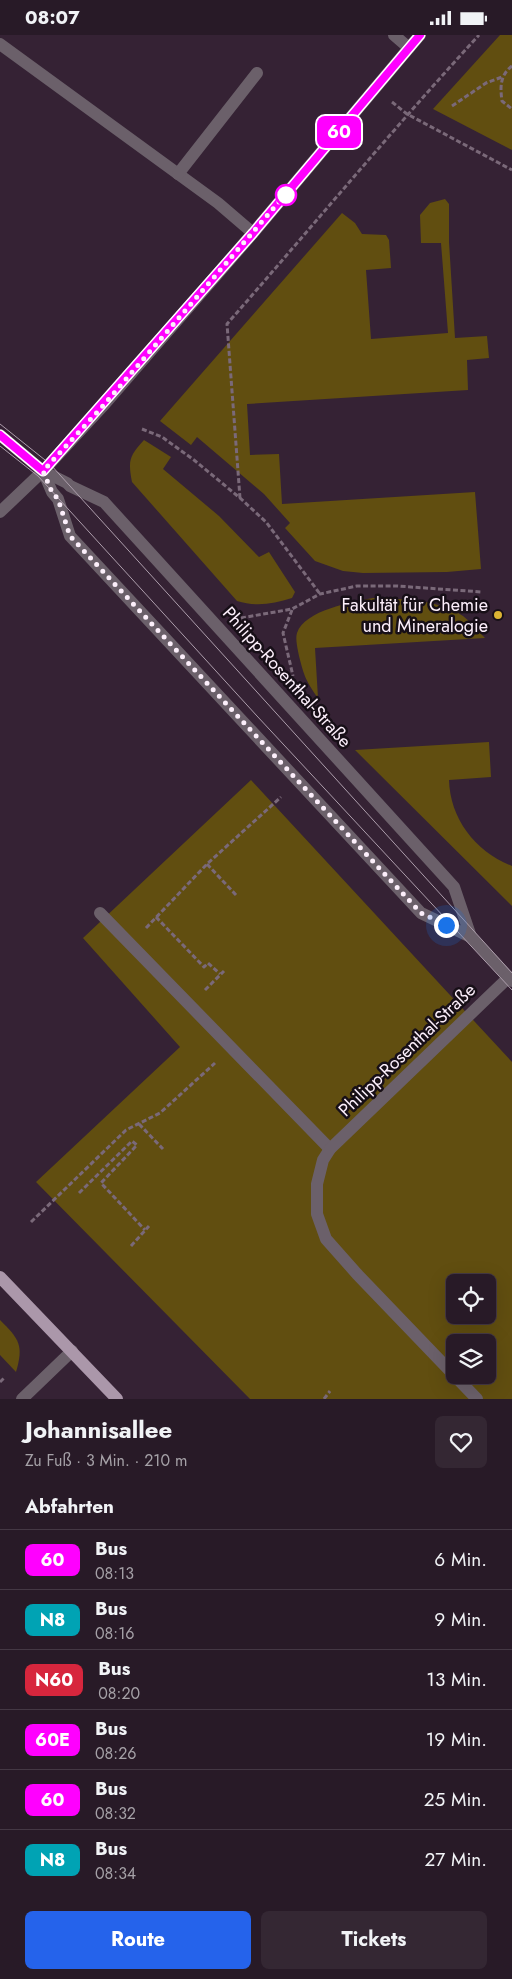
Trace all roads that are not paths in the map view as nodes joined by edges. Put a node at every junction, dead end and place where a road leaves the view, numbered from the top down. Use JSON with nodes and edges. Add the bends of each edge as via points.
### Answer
{"nodes":[{"id":1,"x":394,"y":35,"type":"edge"},
{"id":2,"x":420,"y":35,"type":"edge"},
{"id":3,"x":0,"y":43,"type":"edge"},
{"id":4,"x":409,"y":48,"type":"junction"},
{"id":5,"x":257,"y":73,"type":"dead end"},
{"id":6,"x":178,"y":174,"type":"junction"},
{"id":7,"x":253,"y":233,"type":"junction"},
{"id":8,"x":0,"y":435,"type":"edge"},
{"id":9,"x":43,"y":471,"type":"junction"},
{"id":10,"x":0,"y":512,"type":"edge"},
{"id":11,"x":100,"y":913,"type":"dead end"},
{"id":12,"x":471,"y":937,"type":"junction"},
{"id":13,"x":510,"y":979,"type":"edge"},
{"id":14,"x":330,"y":1149,"type":"junction"},
{"id":15,"x":0,"y":1277,"type":"edge"},
{"id":16,"x":72,"y":1351,"type":"junction"},
{"id":17,"x":22,"y":1399,"type":"edge"},
{"id":18,"x":118,"y":1399,"type":"edge"},
{"id":19,"x":477,"y":1399,"type":"edge"}],
"edges":[{"from":1,"to":4,"type":"street"},
{"from":2,"to":4,"type":"street"},
{"from":3,"to":6,"type":"street"},
{"from":4,"to":7,"type":"street"},
{"from":5,"to":6,"type":"street"},
{"from":6,"to":7,"type":"street"},
{"from":7,"to":9,"type":"street"},
{"from":8,"to":9,"type":"street","name":"Philipp-Rosenthal-Straße"},
{"from":9,"to":10,"type":"street"},
{"from":9,"to":12,"type":"street","name":"Philipp-Rosenthal-Straße","via":[[58,499],[70,536],[421,913]]},
{"from":9,"to":12,"type":"street","name":"Philipp-Rosenthal-Straße","via":[[104,502],[454,887]]},
{"from":11,"to":14,"type":"street"},
{"from":12,"to":13,"type":"street","name":"Philipp-Rosenthal-Straße"},
{"from":13,"to":14,"type":"street","name":"Philipp-Rosenthal-Straße"},
{"from":14,"to":19,"type":"street","name":"Philipp-Rosenthal-Straße","via":[[323,1160],[318,1184],[318,1214],[326,1239]]},
{"from":15,"to":16,"type":"main road"},
{"from":16,"to":17,"type":"street"},
{"from":16,"to":18,"type":"main road"}]}
